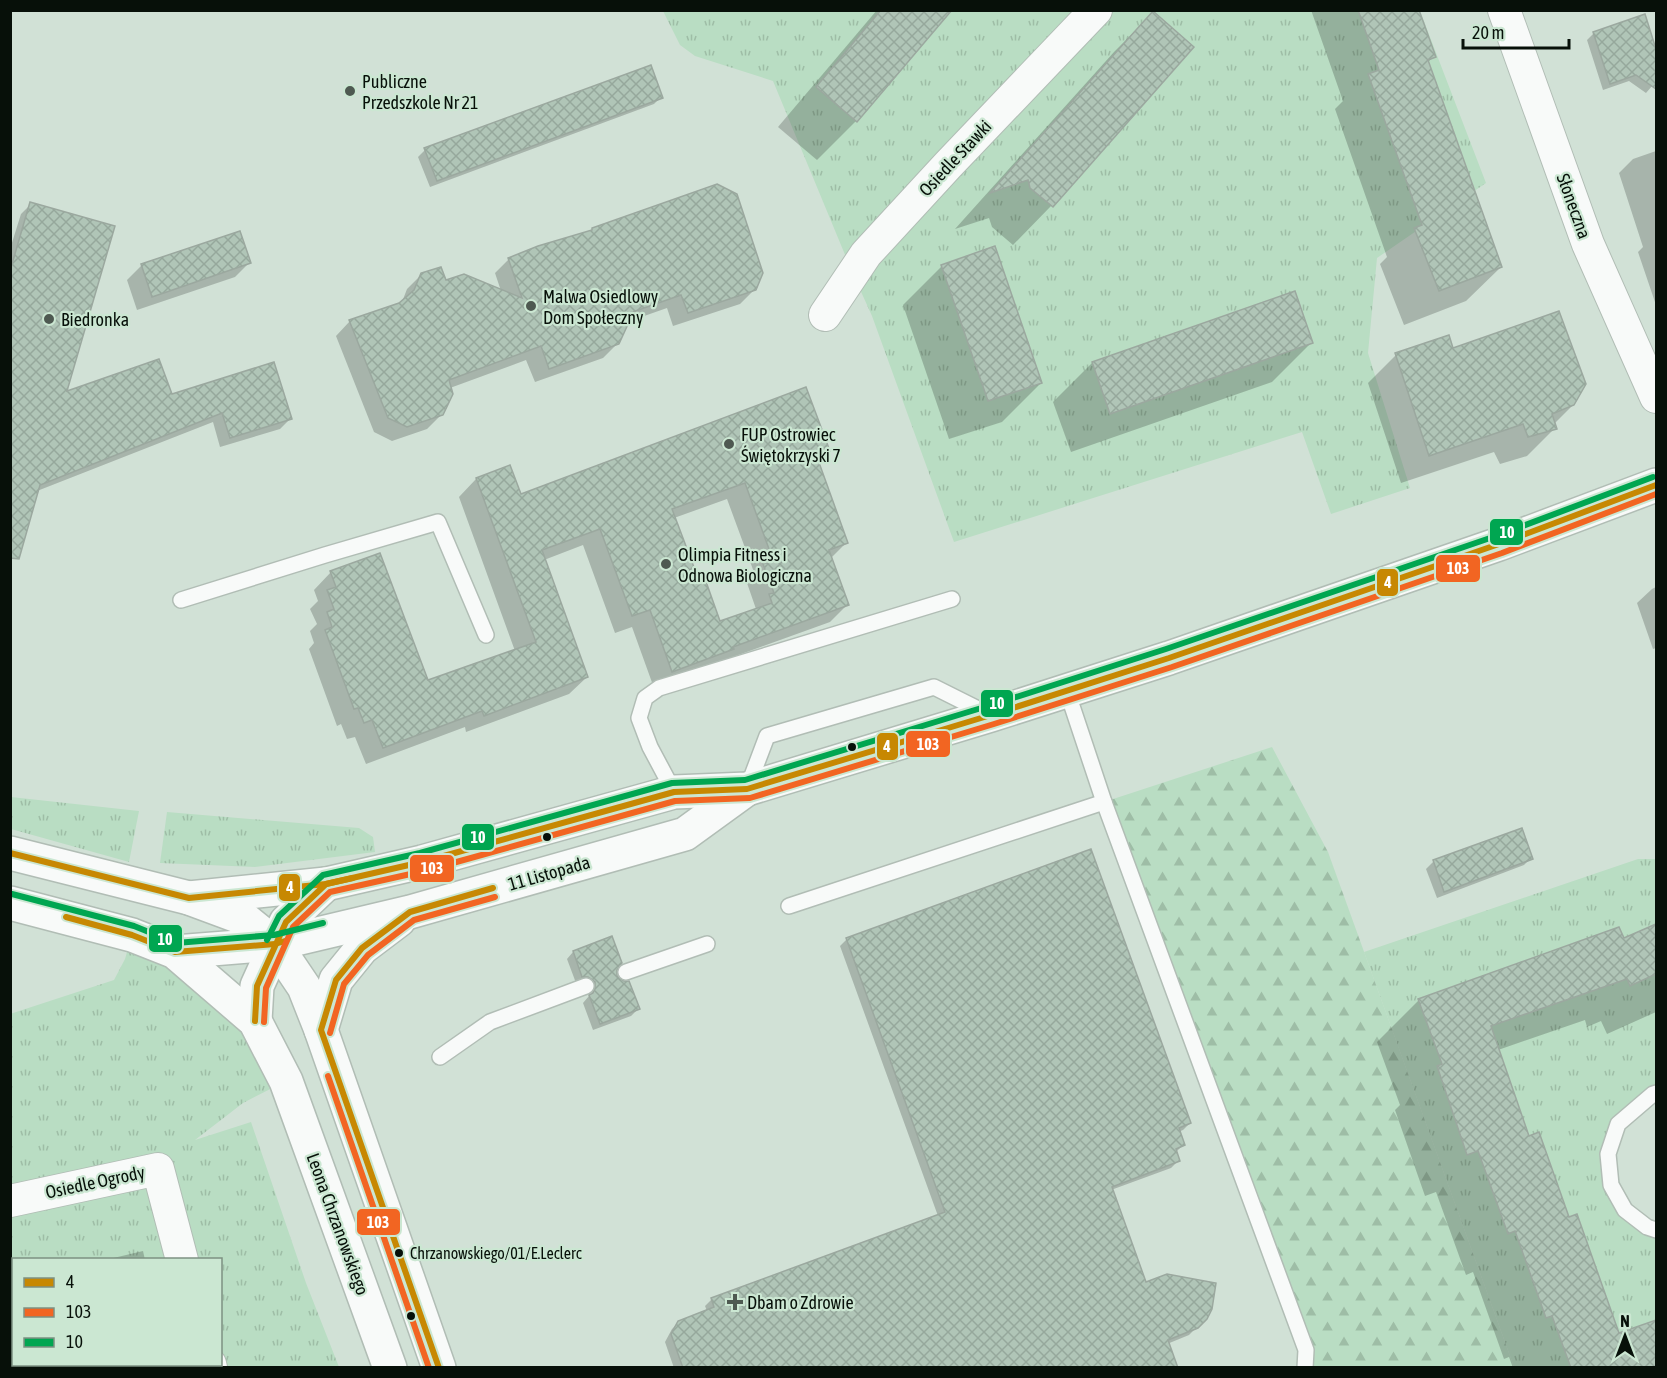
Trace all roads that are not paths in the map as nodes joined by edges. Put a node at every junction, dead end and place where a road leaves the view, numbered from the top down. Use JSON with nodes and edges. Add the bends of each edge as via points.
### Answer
{"nodes":[{"id":1,"x":1096,"y":10,"type":"edge"},
{"id":2,"x":1504,"y":10,"type":"edge"},
{"id":3,"x":825,"y":315,"type":"dead end"},
{"id":4,"x":1656,"y":397,"type":"edge"},
{"id":5,"x":1656,"y":485,"type":"edge"},
{"id":6,"x":952,"y":599,"type":"dead end"},
{"id":7,"x":181,"y":600,"type":"dead end"},
{"id":8,"x":486,"y":635,"type":"dead end"},
{"id":9,"x":1067,"y":691,"type":"junction"},
{"id":10,"x":991,"y":716,"type":"junction"},
{"id":11,"x":747,"y":789,"type":"junction"},
{"id":12,"x":674,"y":792,"type":"junction"},
{"id":13,"x":1104,"y":802,"type":"junction"},
{"id":14,"x":10,"y":853,"type":"edge"},
{"id":15,"x":326,"y":884,"type":"junction"},
{"id":16,"x":189,"y":898,"type":"junction"},
{"id":17,"x":10,"y":903,"type":"edge"},
{"id":18,"x":789,"y":906,"type":"dead end"},
{"id":19,"x":410,"y":912,"type":"junction"},
{"id":20,"x":275,"y":944,"type":"junction"},
{"id":21,"x":707,"y":944,"type":"dead end"},
{"id":22,"x":175,"y":952,"type":"junction"},
{"id":23,"x":626,"y":972,"type":"dead end"},
{"id":24,"x":586,"y":986,"type":"dead end"},
{"id":25,"x":255,"y":1021,"type":"junction"},
{"id":26,"x":321,"y":1030,"type":"junction"},
{"id":27,"x":440,"y":1057,"type":"dead end"},
{"id":28,"x":1656,"y":1094,"type":"edge"},
{"id":29,"x":10,"y":1201,"type":"edge"},
{"id":30,"x":1656,"y":1230,"type":"edge"},
{"id":31,"x":181,"y":1258,"type":"edge"},
{"id":32,"x":390,"y":1368,"type":"edge"},
{"id":33,"x":439,"y":1368,"type":"edge"},
{"id":34,"x":1305,"y":1368,"type":"edge"}],
"edges":[{"from":1,"to":3,"type":"street","name":"Osiedle Stawki","via":[[866,254]]},
{"from":2,"to":4,"type":"street","name":"Słoneczna","via":[[1587,244]]},
{"from":5,"to":9,"type":"street","name":"11 Listopada","via":[[1499,544]]},
{"from":6,"to":12,"type":"lane","via":[[659,688],[645,698],[639,718]]},
{"from":7,"to":8,"type":"lane","via":[[438,522]]},
{"from":9,"to":10,"type":"street","name":"11 Listopada"},
{"from":9,"to":13,"type":"lane"},
{"from":10,"to":11,"type":"street","name":"11 Listopada"},
{"from":10,"to":11,"type":"lane","via":[[934,687],[767,736]]},
{"from":11,"to":12,"type":"street","name":"11 Listopada"},
{"from":11,"to":19,"type":"street","name":"11 Listopada","via":[[685,834]]},
{"from":12,"to":15,"type":"street","name":"11 Listopada","via":[[422,862]]},
{"from":13,"to":18,"type":"lane"},
{"from":13,"to":34,"type":"lane","via":[[1306,1350]]},
{"from":14,"to":16,"type":"street"},
{"from":15,"to":16,"type":"street","name":"11 Listopada"},
{"from":15,"to":20,"type":"street","via":[[286,922]]},
{"from":16,"to":20,"type":"street","via":[[243,918]]},
{"from":17,"to":22,"type":"street","via":[[132,935]]},
{"from":19,"to":20,"type":"street","name":"11 Listopada"},
{"from":19,"to":26,"type":"street","via":[[362,948],[336,980]]},
{"from":20,"to":22,"type":"street","name":"11 Listopada"},
{"from":20,"to":25,"type":"street","via":[[257,986]]},
{"from":20,"to":26,"type":"street","via":[[304,987]]},
{"from":21,"to":23,"type":"lane"},
{"from":22,"to":25,"type":"street"},
{"from":24,"to":27,"type":"lane","via":[[490,1022]]},
{"from":25,"to":32,"type":"street","name":"Leona Chrzanowskiego","via":[[286,1081]]},
{"from":26,"to":33,"type":"street"},
{"from":28,"to":30,"type":"lane","via":[[1618,1124],[1608,1154],[1611,1185],[1625,1210]]},
{"from":29,"to":31,"type":"street","name":"Osiedle Ogrody","via":[[158,1169]]}]}
